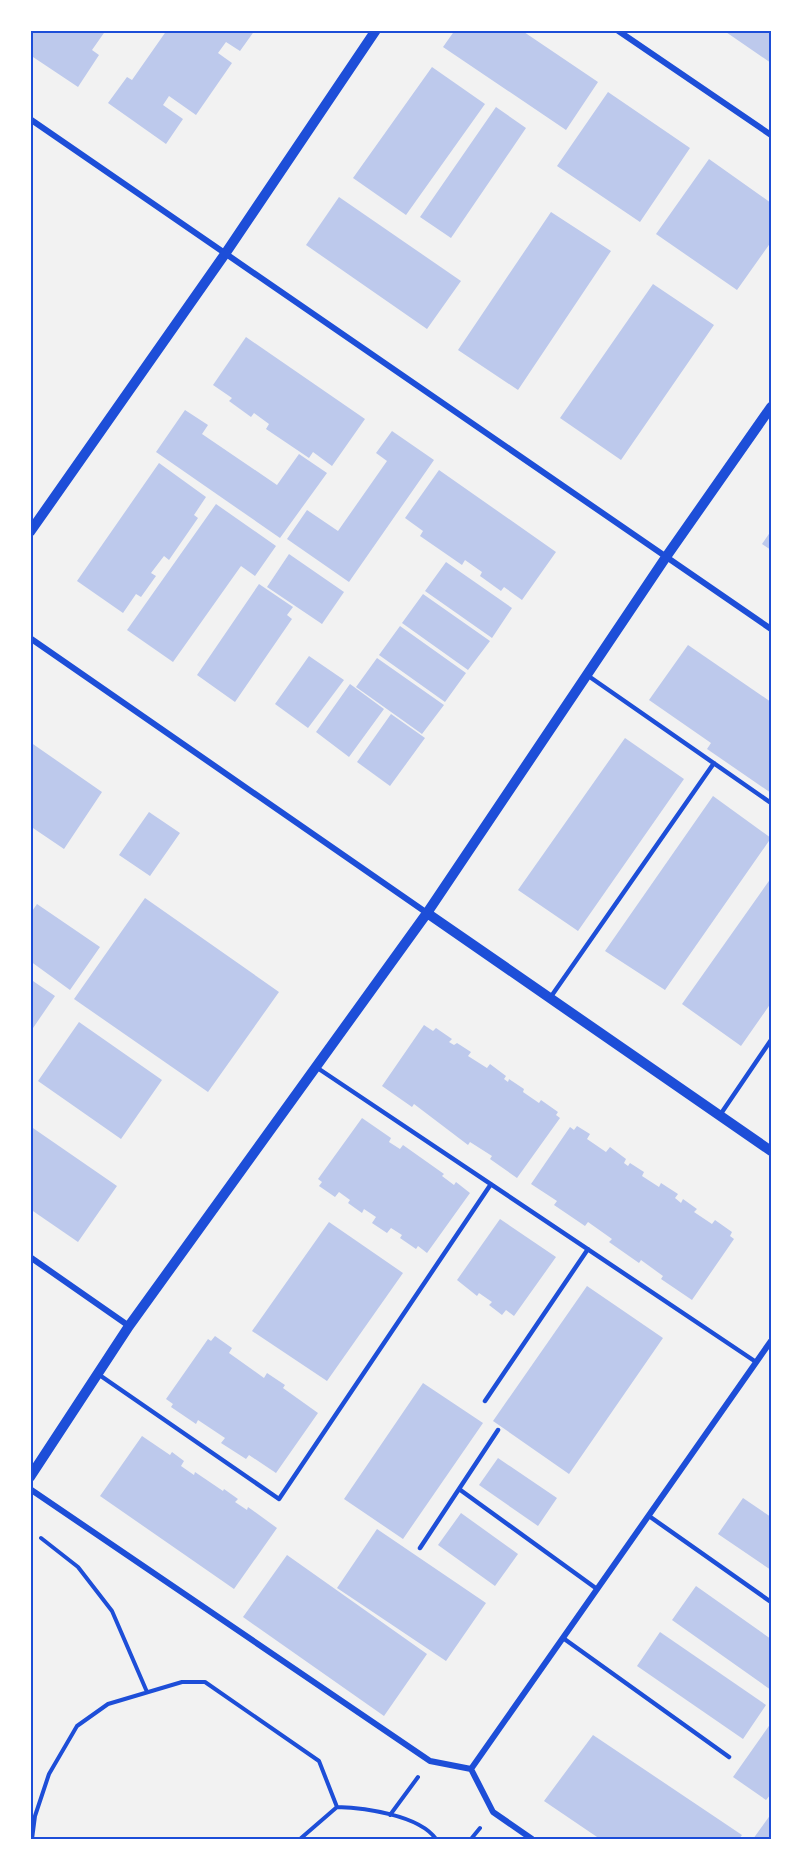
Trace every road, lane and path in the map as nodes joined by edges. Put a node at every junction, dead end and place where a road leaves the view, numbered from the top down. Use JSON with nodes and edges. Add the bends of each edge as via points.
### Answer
{"nodes":[{"id":1,"x":376,"y":30,"type":"edge"},
{"id":2,"x":617,"y":30,"type":"edge"},
{"id":3,"x":30,"y":119,"type":"edge"},
{"id":4,"x":771,"y":135,"type":"edge"},
{"id":5,"x":225,"y":254,"type":"junction"},
{"id":6,"x":771,"y":407,"type":"edge"},
{"id":7,"x":30,"y":532,"type":"edge"},
{"id":8,"x":666,"y":557,"type":"junction"},
{"id":9,"x":771,"y":628,"type":"edge"},
{"id":10,"x":30,"y":638,"type":"edge"},
{"id":11,"x":587,"y":675,"type":"junction"},
{"id":12,"x":714,"y":763,"type":"junction"},
{"id":13,"x":771,"y":803,"type":"edge"},
{"id":14,"x":427,"y":913,"type":"junction"},
{"id":15,"x":550,"y":998,"type":"junction"},
{"id":16,"x":771,"y":1040,"type":"edge"},
{"id":17,"x":316,"y":1067,"type":"junction"},
{"id":18,"x":720,"y":1115,"type":"junction"},
{"id":19,"x":771,"y":1151,"type":"edge"},
{"id":20,"x":491,"y":1184,"type":"junction"},
{"id":21,"x":588,"y":1250,"type":"junction"},
{"id":22,"x":30,"y":1257,"type":"edge"},
{"id":23,"x":129,"y":1326,"type":"junction"},
{"id":24,"x":771,"y":1341,"type":"edge"},
{"id":25,"x":756,"y":1362,"type":"junction"},
{"id":26,"x":98,"y":1374,"type":"junction"},
{"id":27,"x":485,"y":1401,"type":"dead end"},
{"id":28,"x":498,"y":1430,"type":"dead end"},
{"id":29,"x":30,"y":1477,"type":"edge"},
{"id":30,"x":30,"y":1489,"type":"edge"},
{"id":31,"x":459,"y":1489,"type":"junction"},
{"id":32,"x":649,"y":1516,"type":"junction"},
{"id":33,"x":41,"y":1538,"type":"dead end"},
{"id":34,"x":420,"y":1548,"type":"dead end"},
{"id":35,"x":597,"y":1589,"type":"junction"},
{"id":36,"x":771,"y":1602,"type":"edge"},
{"id":37,"x":563,"y":1638,"type":"junction"},
{"id":38,"x":147,"y":1692,"type":"junction"},
{"id":39,"x":729,"y":1757,"type":"dead end"},
{"id":40,"x":430,"y":1761,"type":"junction"},
{"id":41,"x":471,"y":1769,"type":"junction"},
{"id":42,"x":337,"y":1807,"type":"junction"},
{"id":43,"x":390,"y":1815,"type":"junction"},
{"id":44,"x":32,"y":1839,"type":"edge"},
{"id":45,"x":300,"y":1839,"type":"edge"},
{"id":46,"x":436,"y":1839,"type":"edge"},
{"id":47,"x":532,"y":1839,"type":"edge"}],
"edges":[{"from":1,"to":5,"type":"street"},
{"from":2,"to":4,"type":"street"},
{"from":3,"to":5,"type":"street"},
{"from":5,"to":7,"type":"street"},
{"from":5,"to":8,"type":"street"},
{"from":6,"to":8,"type":"street"},
{"from":8,"to":9,"type":"street"},
{"from":8,"to":11,"type":"street"},
{"from":10,"to":14,"type":"street"},
{"from":11,"to":12,"type":"lane"},
{"from":11,"to":14,"type":"street"},
{"from":12,"to":13,"type":"lane"},
{"from":12,"to":15,"type":"lane"},
{"from":14,"to":15,"type":"street"},
{"from":14,"to":17,"type":"street"},
{"from":15,"to":18,"type":"street"},
{"from":16,"to":18,"type":"lane"},
{"from":17,"to":20,"type":"lane"},
{"from":17,"to":23,"type":"street"},
{"from":18,"to":19,"type":"street"},
{"from":20,"to":21,"type":"lane"},
{"from":20,"to":26,"type":"lane","via":[[279,1499]]},
{"from":21,"to":25,"type":"lane"},
{"from":21,"to":27,"type":"lane"},
{"from":22,"to":23,"type":"street"},
{"from":23,"to":26,"type":"street"},
{"from":24,"to":25,"type":"street"},
{"from":25,"to":32,"type":"street"},
{"from":26,"to":29,"type":"street"},
{"from":28,"to":31,"type":"lane"},
{"from":30,"to":40,"type":"street"},
{"from":31,"to":34,"type":"lane"},
{"from":31,"to":35,"type":"lane"},
{"from":32,"to":35,"type":"street"},
{"from":32,"to":36,"type":"lane"},
{"from":33,"to":38,"type":"path","via":[[78,1567],[112,1611]]},
{"from":35,"to":37,"type":"street"},
{"from":37,"to":39,"type":"lane"},
{"from":37,"to":41,"type":"street"},
{"from":38,"to":42,"type":"path","via":[[182,1682],[205,1682],[319,1761]]},
{"from":38,"to":44,"type":"path","via":[[108,1704],[77,1726],[49,1774]]},
{"from":40,"to":41,"type":"street"},
{"from":40,"to":43,"type":"path"},
{"from":41,"to":47,"type":"street","via":[[493,1812]]},
{"from":42,"to":43,"type":"path"},
{"from":42,"to":45,"type":"path"},
{"from":43,"to":46,"type":"path","via":[[432,1833]]}]}
